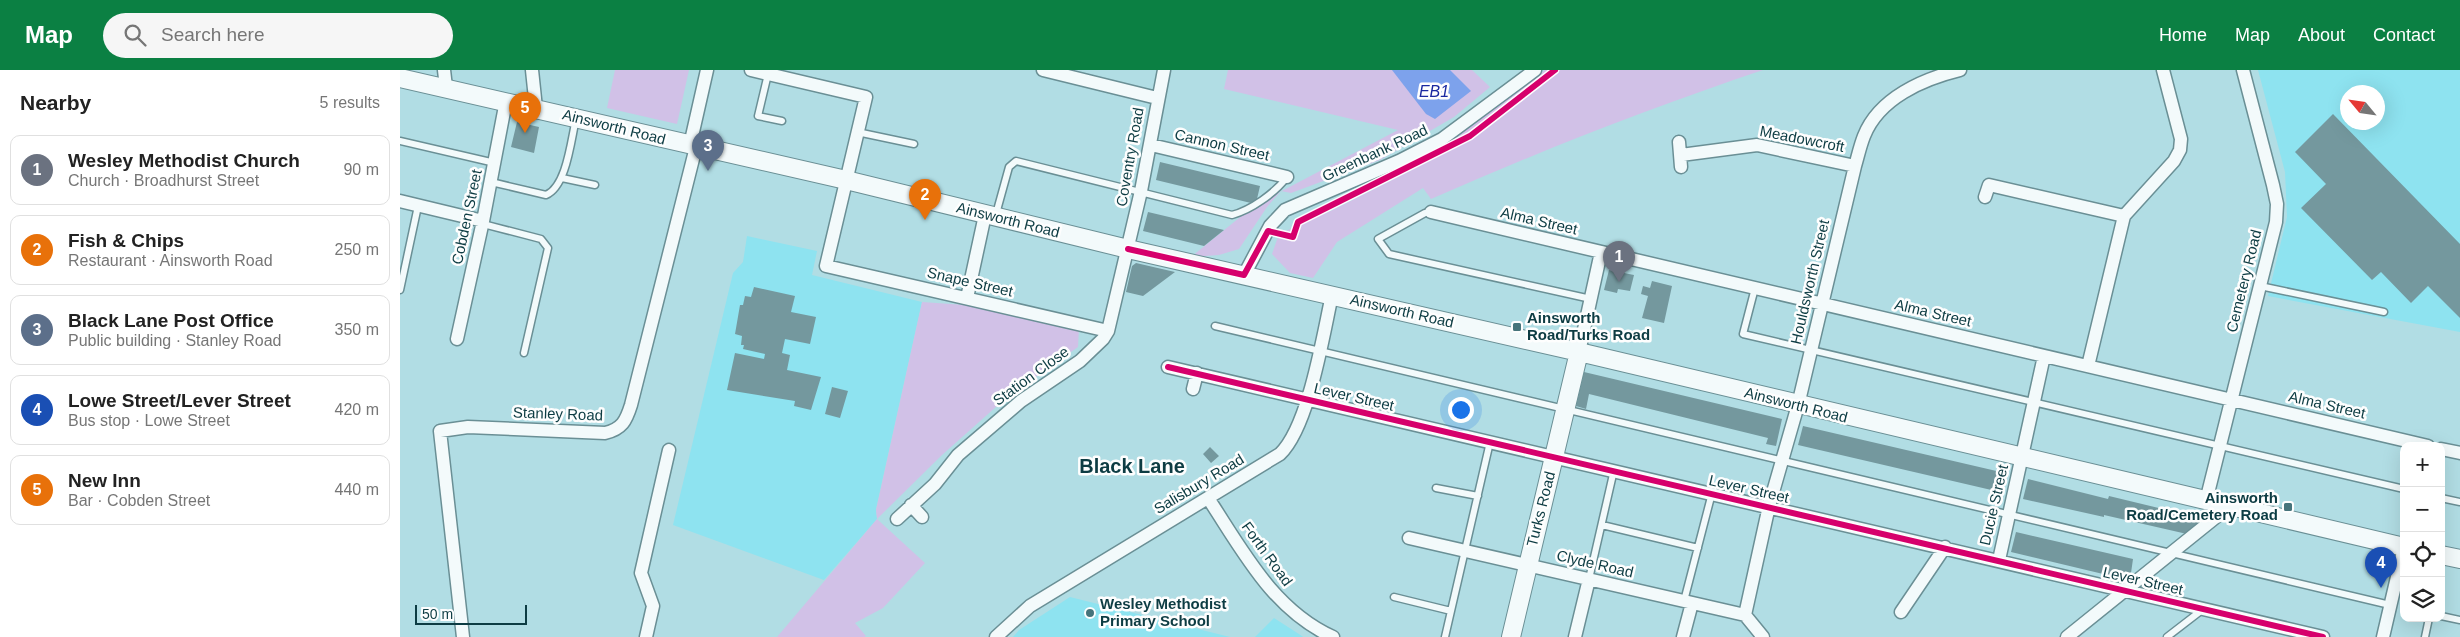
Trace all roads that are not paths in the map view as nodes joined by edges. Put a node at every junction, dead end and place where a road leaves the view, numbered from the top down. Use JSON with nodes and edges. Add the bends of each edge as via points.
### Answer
{"nodes":[{"id":1,"x":532,"y":70,"type":"edge"},
{"id":2,"x":707,"y":70,"type":"edge"},
{"id":3,"x":751,"y":70,"type":"edge"},
{"id":4,"x":1043,"y":70,"type":"edge"},
{"id":5,"x":1164,"y":70,"type":"edge"},
{"id":6,"x":1535,"y":70,"type":"edge"},
{"id":7,"x":1960,"y":70,"type":"edge"},
{"id":8,"x":2163,"y":70,"type":"edge"},
{"id":9,"x":2243,"y":70,"type":"edge"},
{"id":10,"x":768,"y":74,"type":"junction"},
{"id":11,"x":400,"y":78,"type":"edge"},
{"id":12,"x":445,"y":78,"type":"edge"},
{"id":13,"x":1157,"y":98,"type":"junction"},
{"id":14,"x":506,"y":101,"type":"junction"},
{"id":15,"x":536,"y":108,"type":"junction"},
{"id":16,"x":576,"y":118,"type":"junction"},
{"id":17,"x":782,"y":121,"type":"dead end"},
{"id":18,"x":857,"y":132,"type":"junction"},
{"id":19,"x":400,"y":141,"type":"edge"},
{"id":20,"x":1679,"y":142,"type":"dead end"},
{"id":21,"x":914,"y":144,"type":"dead end"},
{"id":22,"x":1151,"y":145,"type":"junction"},
{"id":23,"x":693,"y":146,"type":"junction"},
{"id":24,"x":495,"y":163,"type":"junction"},
{"id":25,"x":1855,"y":166,"type":"junction"},
{"id":26,"x":1287,"y":177,"type":"joint"},
{"id":27,"x":562,"y":178,"type":"junction"},
{"id":28,"x":846,"y":180,"type":"junction"},
{"id":29,"x":491,"y":182,"type":"junction"},
{"id":30,"x":595,"y":185,"type":"dead end"},
{"id":31,"x":1141,"y":192,"type":"junction"},
{"id":32,"x":1985,"y":197,"type":"dead end"},
{"id":33,"x":400,"y":202,"type":"edge"},
{"id":34,"x":418,"y":206,"type":"junction"},
{"id":35,"x":1431,"y":212,"type":"joint"},
{"id":36,"x":990,"y":216,"type":"junction"},
{"id":37,"x":2124,"y":216,"type":"junction"},
{"id":38,"x":483,"y":222,"type":"junction"},
{"id":39,"x":1128,"y":249,"type":"junction"},
{"id":40,"x":1601,"y":252,"type":"junction"},
{"id":41,"x":1244,"y":275,"type":"junction"},
{"id":42,"x":2260,"y":286,"type":"junction"},
{"id":43,"x":1755,"y":288,"type":"junction"},
{"id":44,"x":400,"y":290,"type":"edge"},
{"id":45,"x":1332,"y":294,"type":"junction"},
{"id":46,"x":967,"y":298,"type":"junction"},
{"id":47,"x":1591,"y":299,"type":"junction"},
{"id":48,"x":1822,"y":304,"type":"junction"},
{"id":49,"x":2384,"y":312,"type":"dead end"},
{"id":50,"x":1215,"y":326,"type":"dead end"},
{"id":51,"x":1108,"y":331,"type":"junction"},
{"id":52,"x":457,"y":339,"type":"dead end"},
{"id":53,"x":1811,"y":349,"type":"junction"},
{"id":54,"x":1319,"y":352,"type":"junction"},
{"id":55,"x":1579,"y":352,"type":"junction"},
{"id":56,"x":524,"y":354,"type":"dead end"},
{"id":57,"x":2044,"y":356,"type":"junction"},
{"id":58,"x":2088,"y":366,"type":"junction"},
{"id":59,"x":1168,"y":367,"type":"dead end"},
{"id":60,"x":1197,"y":373,"type":"junction"},
{"id":61,"x":1193,"y":389,"type":"dead end"},
{"id":62,"x":1307,"y":399,"type":"junction"},
{"id":63,"x":2231,"y":399,"type":"junction"},
{"id":64,"x":2034,"y":401,"type":"junction"},
{"id":65,"x":1798,"y":405,"type":"junction"},
{"id":66,"x":1565,"y":410,"type":"junction"},
{"id":67,"x":1490,"y":442,"type":"junction"},
{"id":68,"x":2410,"y":442,"type":"edge"},
{"id":69,"x":2220,"y":445,"type":"junction"},
{"id":70,"x":668,"y":450,"type":"dead end"},
{"id":71,"x":2445,"y":450,"type":"edge"},
{"id":72,"x":2460,"y":454,"type":"edge"},
{"id":73,"x":1554,"y":456,"type":"junction"},
{"id":74,"x":2021,"y":458,"type":"junction"},
{"id":75,"x":1782,"y":460,"type":"junction"},
{"id":76,"x":1614,"y":470,"type":"junction"},
{"id":77,"x":1436,"y":488,"type":"dead end"},
{"id":78,"x":2400,"y":488,"type":"edge"},
{"id":79,"x":1712,"y":493,"type":"junction"},
{"id":80,"x":1478,"y":496,"type":"junction"},
{"id":81,"x":1208,"y":498,"type":"junction"},
{"id":82,"x":2445,"y":499,"type":"edge"},
{"id":83,"x":2215,"y":502,"type":"junction"},
{"id":84,"x":2460,"y":502,"type":"edge"},
{"id":85,"x":912,"y":505,"type":"junction"},
{"id":86,"x":1770,"y":506,"type":"junction"},
{"id":87,"x":2009,"y":513,"type":"junction"},
{"id":88,"x":922,"y":517,"type":"dead end"},
{"id":89,"x":897,"y":519,"type":"dead end"},
{"id":90,"x":1602,"y":525,"type":"junction"},
{"id":91,"x":1409,"y":538,"type":"dead end"},
{"id":92,"x":2400,"y":546,"type":"edge"},
{"id":93,"x":1945,"y":547,"type":"junction"},
{"id":94,"x":1698,"y":548,"type":"junction"},
{"id":95,"x":1465,"y":551,"type":"junction"},
{"id":96,"x":2172,"y":552,"type":"junction"},
{"id":97,"x":2445,"y":556,"type":"edge"},
{"id":98,"x":2460,"y":559,"type":"edge"},
{"id":99,"x":1999,"y":560,"type":"junction"},
{"id":100,"x":2400,"y":564,"type":"edge"},
{"id":101,"x":1528,"y":566,"type":"junction"},
{"id":102,"x":1589,"y":579,"type":"junction"},
{"id":103,"x":2126,"y":589,"type":"junction"},
{"id":104,"x":1394,"y":597,"type":"dead end"},
{"id":105,"x":1688,"y":602,"type":"junction"},
{"id":106,"x":2390,"y":605,"type":"junction"},
{"id":107,"x":2205,"y":608,"type":"junction"},
{"id":108,"x":1451,"y":611,"type":"junction"},
{"id":109,"x":1901,"y":612,"type":"dead end"},
{"id":110,"x":1746,"y":616,"type":"junction"},
{"id":111,"x":2445,"y":617,"type":"edge"},
{"id":112,"x":2460,"y":620,"type":"edge"},
{"id":113,"x":2428,"y":622,"type":"edge"},
{"id":114,"x":1578,"y":636,"type":"edge"},
{"id":115,"x":463,"y":637,"type":"edge"},
{"id":116,"x":646,"y":637,"type":"edge"},
{"id":117,"x":996,"y":637,"type":"edge"},
{"id":118,"x":1333,"y":637,"type":"edge"},
{"id":119,"x":1445,"y":637,"type":"edge"},
{"id":120,"x":1511,"y":637,"type":"edge"},
{"id":121,"x":1683,"y":637,"type":"edge"},
{"id":122,"x":1763,"y":637,"type":"edge"},
{"id":123,"x":2067,"y":637,"type":"edge"},
{"id":124,"x":2167,"y":637,"type":"edge"},
{"id":125,"x":2323,"y":637,"type":"edge"},
{"id":126,"x":2383,"y":637,"type":"edge"},
{"id":127,"x":2425,"y":637,"type":"edge"}],
"edges":[{"from":1,"to":15,"type":"street"},
{"from":2,"to":23,"type":"street"},
{"from":3,"to":10,"type":"street"},
{"from":4,"to":13,"type":"street"},
{"from":5,"to":13,"type":"street","name":"Coventry Road"},
{"from":6,"to":41,"type":"street","name":"Greenbank Road","via":[[1442,139],[1383,169],[1285,210],[1270,226]]},
{"from":7,"to":25,"type":"street","name":"Meadowcroft","via":[[1916,83],[1878,114],[1864,136]]},
{"from":8,"to":37,"type":"street","via":[[2181,139],[2180,150],[2174,162]]},
{"from":9,"to":42,"type":"street","name":"Cemetery Road","via":[[2277,204],[2276,222]]},
{"from":10,"to":17,"type":"lane","via":[[758,116]]},
{"from":10,"to":18,"type":"street","via":[[866,97]]},
{"from":11,"to":12,"type":"main road","name":"Ainsworth Road"},
{"from":12,"to":14,"type":"main road","name":"Ainsworth Road"},
{"from":13,"to":22,"type":"street","name":"Coventry Road"},
{"from":14,"to":15,"type":"main road","name":"Ainsworth Road"},
{"from":14,"to":24,"type":"street","name":"Cobden Street"},
{"from":15,"to":16,"type":"main road","name":"Ainsworth Road"},
{"from":16,"to":23,"type":"main road","name":"Ainsworth Road"},
{"from":16,"to":27,"type":"lane"},
{"from":18,"to":21,"type":"lane"},
{"from":18,"to":28,"type":"street"},
{"from":19,"to":24,"type":"lane"},
{"from":20,"to":25,"type":"street","name":"Meadowcroft","via":[[1681,162],[1757,145]]},
{"from":22,"to":26,"type":"street","name":"Cannon Street"},
{"from":22,"to":31,"type":"street","name":"Coventry Road"},
{"from":23,"to":28,"type":"main road","name":"Ainsworth Road"},
{"from":23,"to":115,"type":"street","name":"Stanley Road","via":[[632,405],[625,423],[615,431],[605,433],[468,427],[440,431]]},
{"from":24,"to":29,"type":"street","name":"Cobden Street"},
{"from":25,"to":48,"type":"street","name":"Houldsworth Street"},
{"from":26,"to":31,"type":"lane","via":[[1280,186],[1232,215]]},
{"from":27,"to":29,"type":"lane","via":[[546,195]]},
{"from":27,"to":30,"type":"lane"},
{"from":28,"to":36,"type":"main road","name":"Ainsworth Road"},
{"from":28,"to":46,"type":"street","name":"Snape Street","via":[[826,266]]},
{"from":29,"to":38,"type":"street","name":"Cobden Street"},
{"from":31,"to":36,"type":"lane","via":[[1016,161],[1009,167]]},
{"from":31,"to":39,"type":"street","name":"Coventry Road"},
{"from":32,"to":37,"type":"street","via":[[1989,185]]},
{"from":33,"to":34,"type":"street"},
{"from":34,"to":38,"type":"street"},
{"from":34,"to":44,"type":"lane"},
{"from":35,"to":40,"type":"street","name":"Alma Street"},
{"from":35,"to":47,"type":"lane","via":[[1378,239],[1389,254]]},
{"from":36,"to":39,"type":"main road","name":"Ainsworth Road"},
{"from":36,"to":46,"type":"street"},
{"from":37,"to":58,"type":"street"},
{"from":38,"to":52,"type":"street","name":"Cobden Street"},
{"from":38,"to":56,"type":"lane","via":[[541,239],[548,248]]},
{"from":39,"to":41,"type":"main road","name":"Ainsworth Road"},
{"from":39,"to":51,"type":"street","name":"Station Close"},
{"from":40,"to":43,"type":"street","name":"Alma Street"},
{"from":40,"to":47,"type":"street"},
{"from":41,"to":45,"type":"main road","name":"Ainsworth Road"},
{"from":42,"to":49,"type":"lane"},
{"from":42,"to":63,"type":"street","name":"Cemetery Road"},
{"from":43,"to":48,"type":"street","name":"Alma Street"},
{"from":43,"to":53,"type":"lane","via":[[1743,334]]},
{"from":45,"to":54,"type":"street","name":"Salisbury Road"},
{"from":45,"to":55,"type":"main road","name":"Ainsworth Road"},
{"from":46,"to":51,"type":"street","name":"Snape Street"},
{"from":47,"to":55,"type":"street"},
{"from":48,"to":53,"type":"street","name":"Houldsworth Street"},
{"from":48,"to":57,"type":"street","name":"Alma Street"},
{"from":50,"to":54,"type":"lane"},
{"from":51,"to":85,"type":"street","name":"Station Close","via":[[1080,361],[1021,401],[958,455],[935,484]]},
{"from":53,"to":64,"type":"lane"},
{"from":53,"to":65,"type":"street","name":"Houldsworth Street"},
{"from":54,"to":62,"type":"street","name":"Salisbury Road"},
{"from":54,"to":66,"type":"lane"},
{"from":55,"to":65,"type":"main road","name":"Ainsworth Road"},
{"from":55,"to":66,"type":"main road","name":"Turks Road"},
{"from":57,"to":58,"type":"street","name":"Alma Street"},
{"from":57,"to":64,"type":"street","name":"Ducie Street"},
{"from":58,"to":63,"type":"street","name":"Alma Street"},
{"from":59,"to":60,"type":"street","name":"Lever Street"},
{"from":60,"to":61,"type":"street"},
{"from":60,"to":62,"type":"street","name":"Lever Street"},
{"from":62,"to":67,"type":"street","name":"Lever Street"},
{"from":62,"to":81,"type":"street","name":"Salisbury Road","via":[[1288,446]]},
{"from":63,"to":68,"type":"street","name":"Alma Street"},
{"from":63,"to":69,"type":"street","name":"Cemetery Road"},
{"from":64,"to":69,"type":"lane"},
{"from":64,"to":74,"type":"street","name":"Ducie Street"},
{"from":65,"to":74,"type":"main road","name":"Ainsworth Road"},
{"from":65,"to":75,"type":"street","name":"Houldsworth Street"},
{"from":66,"to":73,"type":"main road","name":"Turks Road"},
{"from":66,"to":75,"type":"lane"},
{"from":67,"to":73,"type":"street","name":"Lever Street"},
{"from":67,"to":80,"type":"lane"},
{"from":69,"to":78,"type":"lane"},
{"from":69,"to":83,"type":"street","name":"Cemetery Road"},
{"from":70,"to":116,"type":"street","via":[[640,573],[653,606]]},
{"from":71,"to":72,"type":"street"},
{"from":73,"to":76,"type":"street","name":"Lever Street"},
{"from":73,"to":101,"type":"main road","name":"Turks Road"},
{"from":74,"to":83,"type":"main road","name":"Ainsworth Road"},
{"from":74,"to":87,"type":"street","name":"Ducie Street"},
{"from":75,"to":86,"type":"street","name":"Houldsworth Street"},
{"from":75,"to":87,"type":"lane"},
{"from":76,"to":79,"type":"street","name":"Lever Street"},
{"from":76,"to":90,"type":"lane"},
{"from":77,"to":80,"type":"lane"},
{"from":79,"to":86,"type":"street","name":"Lever Street"},
{"from":79,"to":94,"type":"lane"},
{"from":80,"to":95,"type":"lane"},
{"from":81,"to":117,"type":"street","name":"Salisbury Road","via":[[1030,606]]},
{"from":81,"to":118,"type":"street","name":"Forth Road","via":[[1273,593],[1289,608]]},
{"from":82,"to":84,"type":"lane"},
{"from":83,"to":92,"type":"main road","name":"Ainsworth Road"},
{"from":83,"to":96,"type":"street","via":[[2216,517]]},
{"from":85,"to":88,"type":"street"},
{"from":85,"to":89,"type":"street","name":"Station Close"},
{"from":86,"to":93,"type":"street","name":"Lever Street"},
{"from":86,"to":110,"type":"street","name":"Houldsworth Street"},
{"from":87,"to":96,"type":"lane"},
{"from":87,"to":99,"type":"street","name":"Ducie Street"},
{"from":90,"to":94,"type":"lane"},
{"from":90,"to":102,"type":"lane"},
{"from":91,"to":95,"type":"street","name":"Clyde Road"},
{"from":93,"to":99,"type":"street","name":"Lever Street"},
{"from":93,"to":109,"type":"street"},
{"from":94,"to":105,"type":"lane"},
{"from":95,"to":101,"type":"street","name":"Clyde Road"},
{"from":95,"to":108,"type":"lane"},
{"from":96,"to":103,"type":"street"},
{"from":96,"to":106,"type":"lane"},
{"from":97,"to":98,"type":"main road"},
{"from":99,"to":103,"type":"street","name":"Lever Street"},
{"from":100,"to":106,"type":"street"},
{"from":101,"to":102,"type":"street","name":"Clyde Road"},
{"from":101,"to":120,"type":"main road","name":"Turks Road"},
{"from":102,"to":105,"type":"street","name":"Clyde Road"},
{"from":102,"to":114,"type":"street"},
{"from":103,"to":107,"type":"street","name":"Lever Street"},
{"from":103,"to":123,"type":"street"},
{"from":104,"to":108,"type":"lane"},
{"from":105,"to":110,"type":"street","name":"Clyde Road"},
{"from":105,"to":121,"type":"street"},
{"from":106,"to":126,"type":"street"},
{"from":107,"to":124,"type":"lane"},
{"from":107,"to":125,"type":"street","name":"Lever Street"},
{"from":108,"to":119,"type":"lane"},
{"from":110,"to":122,"type":"street"},
{"from":111,"to":112,"type":"lane"},
{"from":113,"to":127,"type":"lane"}]}
